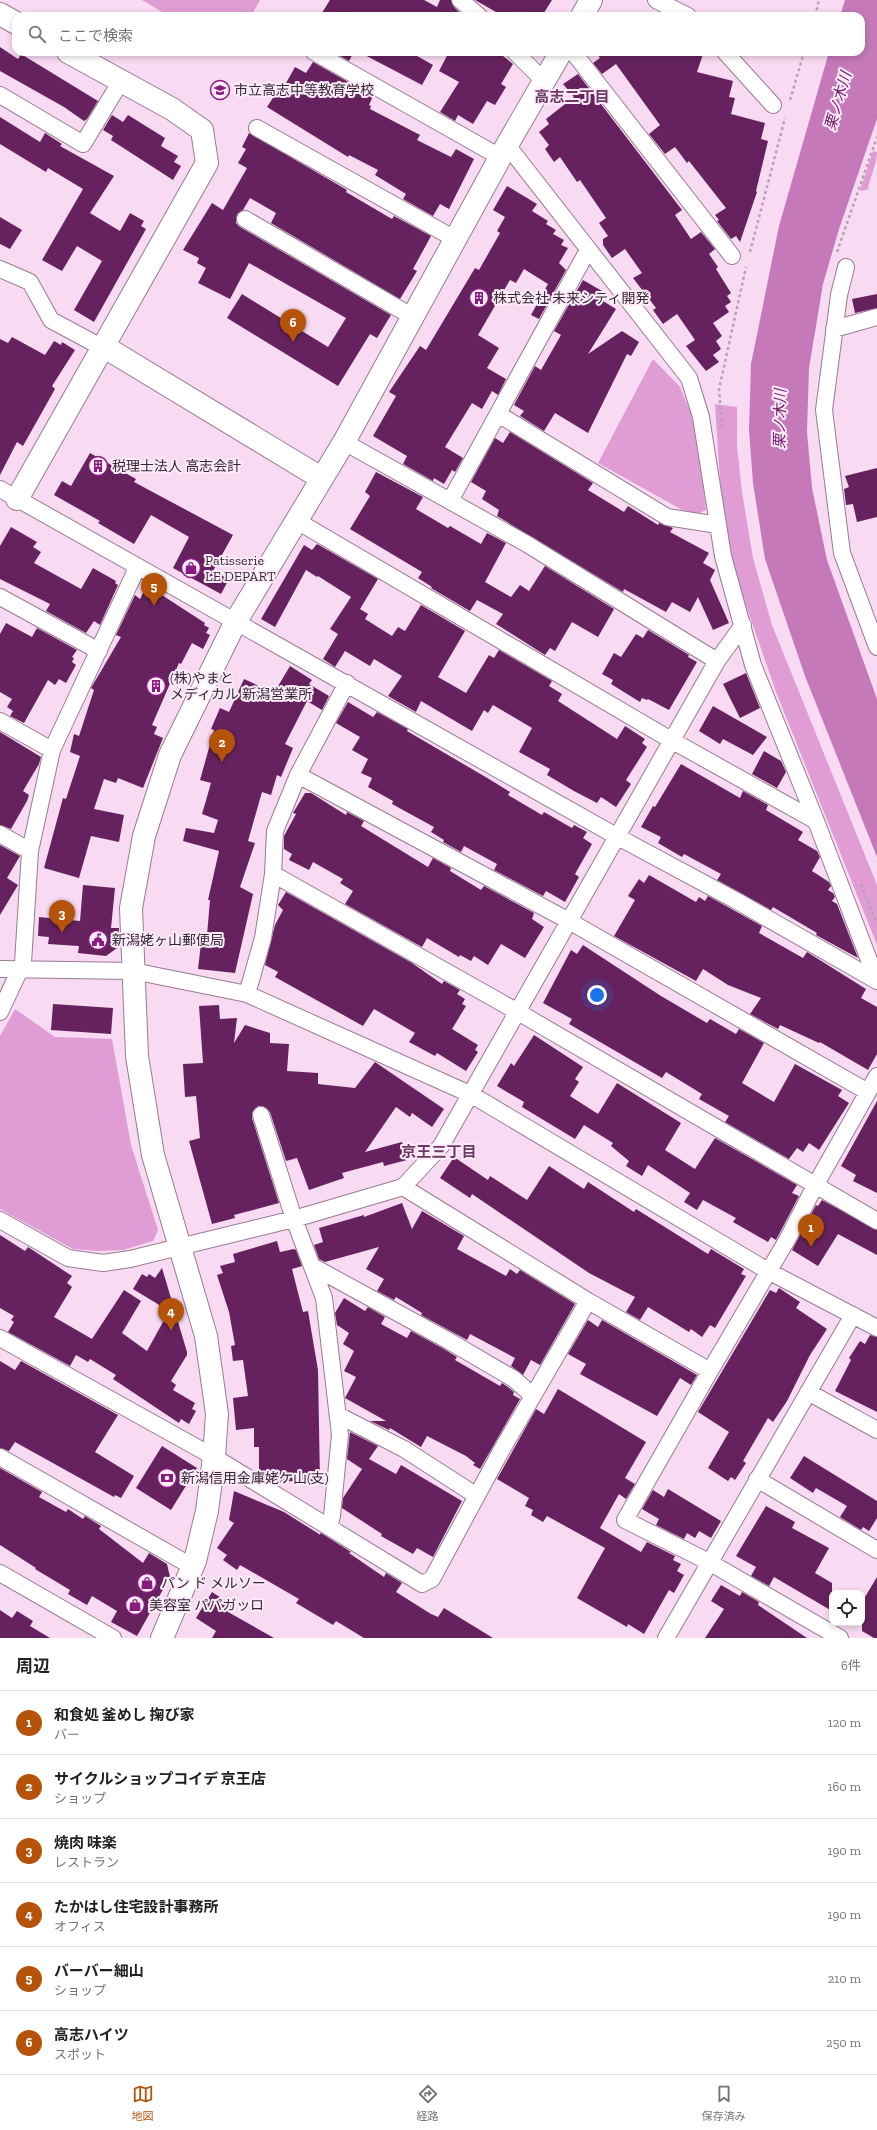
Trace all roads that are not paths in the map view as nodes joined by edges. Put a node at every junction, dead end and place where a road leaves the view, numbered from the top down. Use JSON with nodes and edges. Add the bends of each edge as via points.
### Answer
{"nodes":[{"id":1,"x":460,"y":0,"type":"edge"},
{"id":2,"x":591,"y":0,"type":"edge"},
{"id":3,"x":656,"y":0,"type":"edge"},
{"id":4,"x":474,"y":12,"type":"edge"},
{"id":5,"x":584,"y":12,"type":"edge"},
{"id":6,"x":680,"y":12,"type":"edge"},
{"id":7,"x":0,"y":14,"type":"edge"},
{"id":8,"x":12,"y":21,"type":"edge"},
{"id":9,"x":75,"y":56,"type":"edge"},
{"id":10,"x":322,"y":56,"type":"edge"},
{"id":11,"x":519,"y":56,"type":"edge"},
{"id":12,"x":559,"y":56,"type":"edge"},
{"id":13,"x":576,"y":56,"type":"edge"},
{"id":14,"x":729,"y":56,"type":"edge"},
{"id":15,"x":121,"y":81,"type":"junction"},
{"id":16,"x":544,"y":81,"type":"junction"},
{"id":17,"x":0,"y":95,"type":"edge"},
{"id":18,"x":781,"y":106,"type":"road end"},
{"id":19,"x":257,"y":128,"type":"dead end"},
{"id":20,"x":504,"y":151,"type":"junction"},
{"id":21,"x":245,"y":219,"type":"dead end"},
{"id":22,"x":455,"y":239,"type":"junction"},
{"id":23,"x":588,"y":250,"type":"junction"},
{"id":24,"x":732,"y":256,"type":"dead end"},
{"id":25,"x":846,"y":267,"type":"dead end"},
{"id":26,"x":0,"y":269,"type":"edge"},
{"id":27,"x":412,"y":317,"type":"junction"},
{"id":28,"x":877,"y":317,"type":"edge"},
{"id":29,"x":834,"y":329,"type":"junction"},
{"id":30,"x":103,"y":347,"type":"junction"},
{"id":31,"x":498,"y":414,"type":"junction"},
{"id":32,"x":344,"y":442,"type":"junction"},
{"id":33,"x":321,"y":478,"type":"junction"},
{"id":34,"x":9,"y":494,"type":"edge"},
{"id":35,"x":450,"y":501,"type":"junction"},
{"id":36,"x":297,"y":521,"type":"junction"},
{"id":37,"x":718,"y":525,"type":"junction"},
{"id":38,"x":137,"y":568,"type":"junction"},
{"id":39,"x":0,"y":597,"type":"edge"},
{"id":40,"x":236,"y":621,"type":"junction"},
{"id":41,"x":743,"y":625,"type":"junction"},
{"id":42,"x":877,"y":648,"type":"edge"},
{"id":43,"x":99,"y":651,"type":"junction"},
{"id":44,"x":717,"y":661,"type":"junction"},
{"id":45,"x":347,"y":683,"type":"junction"},
{"id":46,"x":0,"y":721,"type":"edge"},
{"id":47,"x":671,"y":740,"type":"junction"},
{"id":48,"x":52,"y":750,"type":"junction"},
{"id":49,"x":298,"y":775,"type":"junction"},
{"id":50,"x":816,"y":821,"type":"junction"},
{"id":51,"x":0,"y":834,"type":"edge"},
{"id":52,"x":616,"y":836,"type":"junction"},
{"id":53,"x":30,"y":851,"type":"junction"},
{"id":54,"x":273,"y":874,"type":"junction"},
{"id":55,"x":569,"y":921,"type":"junction"},
{"id":56,"x":0,"y":969,"type":"edge"},
{"id":57,"x":22,"y":970,"type":"junction"},
{"id":58,"x":133,"y":971,"type":"junction"},
{"id":59,"x":877,"y":981,"type":"edge"},
{"id":60,"x":247,"y":994,"type":"junction"},
{"id":61,"x":0,"y":1012,"type":"edge"},
{"id":62,"x":518,"y":1012,"type":"junction"},
{"id":63,"x":877,"y":1076,"type":"edge"},
{"id":64,"x":868,"y":1092,"type":"junction"},
{"id":65,"x":472,"y":1095,"type":"junction"},
{"id":66,"x":261,"y":1115,"type":"dead end"},
{"id":67,"x":815,"y":1186,"type":"junction"},
{"id":68,"x":402,"y":1187,"type":"junction"},
{"id":69,"x":294,"y":1219,"type":"junction"},
{"id":70,"x":0,"y":1220,"type":"edge"},
{"id":71,"x":877,"y":1221,"type":"edge"},
{"id":72,"x":179,"y":1247,"type":"junction"},
{"id":73,"x":312,"y":1266,"type":"junction"},
{"id":74,"x":768,"y":1271,"type":"junction"},
{"id":75,"x":588,"y":1301,"type":"junction"},
{"id":76,"x":853,"y":1315,"type":"junction"},
{"id":77,"x":877,"y":1328,"type":"edge"},
{"id":78,"x":0,"y":1338,"type":"edge"},
{"id":79,"x":710,"y":1370,"type":"junction"},
{"id":80,"x":808,"y":1392,"type":"junction"},
{"id":81,"x":533,"y":1396,"type":"junction"},
{"id":82,"x":338,"y":1415,"type":"junction"},
{"id":83,"x":877,"y":1430,"type":"edge"},
{"id":84,"x":0,"y":1457,"type":"edge"},
{"id":85,"x":214,"y":1457,"type":"junction"},
{"id":86,"x":757,"y":1479,"type":"junction"},
{"id":87,"x":477,"y":1496,"type":"junction"},
{"id":88,"x":329,"y":1527,"type":"junction"},
{"id":89,"x":877,"y":1550,"type":"edge"},
{"id":90,"x":709,"y":1562,"type":"junction"},
{"id":91,"x":193,"y":1567,"type":"junction"},
{"id":92,"x":0,"y":1573,"type":"edge"},
{"id":93,"x":113,"y":1638,"type":"edge"},
{"id":94,"x":162,"y":1638,"type":"edge"},
{"id":95,"x":666,"y":1638,"type":"edge"},
{"id":96,"x":840,"y":1638,"type":"edge"}],
"edges":[{"from":1,"to":4,"type":"street"},
{"from":2,"to":5,"type":"street"},
{"from":3,"to":6,"type":"street"},
{"from":7,"to":8,"type":"street"},
{"from":9,"to":15,"type":"street"},
{"from":10,"to":20,"type":"street"},
{"from":11,"to":16,"type":"street"},
{"from":12,"to":16,"type":"street"},
{"from":13,"to":24,"type":"street"},
{"from":14,"to":18,"type":"street"},
{"from":15,"to":17,"type":"street","via":[[83,144]]},
{"from":15,"to":30,"type":"street","via":[[172,109],[202,130],[207,163]]},
{"from":16,"to":20,"type":"street"},
{"from":19,"to":22,"type":"street"},
{"from":20,"to":22,"type":"street"},
{"from":20,"to":23,"type":"street"},
{"from":21,"to":27,"type":"street"},
{"from":22,"to":27,"type":"street"},
{"from":23,"to":31,"type":"street"},
{"from":23,"to":37,"type":"street","via":[[689,378],[701,417]]},
{"from":25,"to":29,"type":"street"},
{"from":26,"to":30,"type":"street","via":[[30,282],[51,320]]},
{"from":27,"to":32,"type":"street"},
{"from":28,"to":29,"type":"street"},
{"from":29,"to":42,"type":"street","via":[[824,410],[842,553]]},
{"from":30,"to":33,"type":"street"},
{"from":30,"to":34,"type":"street"},
{"from":31,"to":35,"type":"street"},
{"from":31,"to":37,"type":"street","via":[[667,517]]},
{"from":32,"to":33,"type":"street"},
{"from":32,"to":35,"type":"street"},
{"from":33,"to":36,"type":"street"},
{"from":34,"to":38,"type":"street"},
{"from":35,"to":44,"type":"street","via":[[528,544]]},
{"from":36,"to":40,"type":"street"},
{"from":36,"to":47,"type":"street"},
{"from":37,"to":41,"type":"street","via":[[722,556]]},
{"from":38,"to":40,"type":"street"},
{"from":38,"to":43,"type":"street"},
{"from":39,"to":43,"type":"street"},
{"from":40,"to":45,"type":"street"},
{"from":40,"to":58,"type":"street","via":[[170,755],[144,836],[131,908]]},
{"from":41,"to":44,"type":"street"},
{"from":41,"to":50,"type":"street","via":[[753,664]]},
{"from":43,"to":48,"type":"street"},
{"from":44,"to":47,"type":"street"},
{"from":45,"to":49,"type":"street"},
{"from":45,"to":52,"type":"street"},
{"from":46,"to":48,"type":"street"},
{"from":47,"to":50,"type":"street"},
{"from":47,"to":52,"type":"street"},
{"from":48,"to":53,"type":"street"},
{"from":49,"to":54,"type":"street","via":[[275,832]]},
{"from":49,"to":55,"type":"street"},
{"from":50,"to":59,"type":"street"},
{"from":51,"to":53,"type":"street"},
{"from":52,"to":55,"type":"street"},
{"from":52,"to":59,"type":"street"},
{"from":53,"to":57,"type":"street"},
{"from":54,"to":60,"type":"street","via":[[263,938]]},
{"from":54,"to":62,"type":"street"},
{"from":55,"to":62,"type":"street"},
{"from":55,"to":64,"type":"street"},
{"from":56,"to":57,"type":"street"},
{"from":57,"to":58,"type":"street"},
{"from":57,"to":61,"type":"street"},
{"from":58,"to":60,"type":"street"},
{"from":58,"to":72,"type":"street","via":[[137,1056],[153,1155]]},
{"from":60,"to":65,"type":"street"},
{"from":62,"to":65,"type":"street"},
{"from":62,"to":67,"type":"street"},
{"from":63,"to":64,"type":"street"},
{"from":64,"to":67,"type":"street"},
{"from":65,"to":68,"type":"street","via":[[441,1146]]},
{"from":65,"to":74,"type":"street"},
{"from":66,"to":69,"type":"street"},
{"from":67,"to":71,"type":"street"},
{"from":67,"to":74,"type":"street"},
{"from":68,"to":69,"type":"street"},
{"from":68,"to":75,"type":"street"},
{"from":69,"to":72,"type":"street"},
{"from":69,"to":73,"type":"street"},
{"from":70,"to":72,"type":"street","via":[[68,1258],[104,1263],[130,1260]]},
{"from":72,"to":85,"type":"street","via":[[206,1336],[217,1414]]},
{"from":73,"to":81,"type":"street","via":[[514,1379]]},
{"from":73,"to":82,"type":"street","via":[[324,1298]]},
{"from":74,"to":76,"type":"street"},
{"from":74,"to":79,"type":"street"},
{"from":75,"to":79,"type":"street"},
{"from":75,"to":81,"type":"street"},
{"from":76,"to":77,"type":"street"},
{"from":76,"to":80,"type":"street"},
{"from":78,"to":85,"type":"street"},
{"from":79,"to":90,"type":"street","via":[[625,1520]]},
{"from":80,"to":83,"type":"street"},
{"from":80,"to":86,"type":"street"},
{"from":81,"to":87,"type":"street"},
{"from":82,"to":87,"type":"street","via":[[404,1449]]},
{"from":82,"to":88,"type":"street","via":[[340,1435]]},
{"from":84,"to":91,"type":"street"},
{"from":85,"to":88,"type":"street"},
{"from":85,"to":91,"type":"street","via":[[207,1512]]},
{"from":86,"to":89,"type":"street"},
{"from":86,"to":90,"type":"street"},
{"from":87,"to":88,"type":"street","via":[[432,1579],[422,1584]]},
{"from":90,"to":95,"type":"street"},
{"from":90,"to":96,"type":"street"},
{"from":91,"to":94,"type":"street"},
{"from":92,"to":93,"type":"street"}]}
